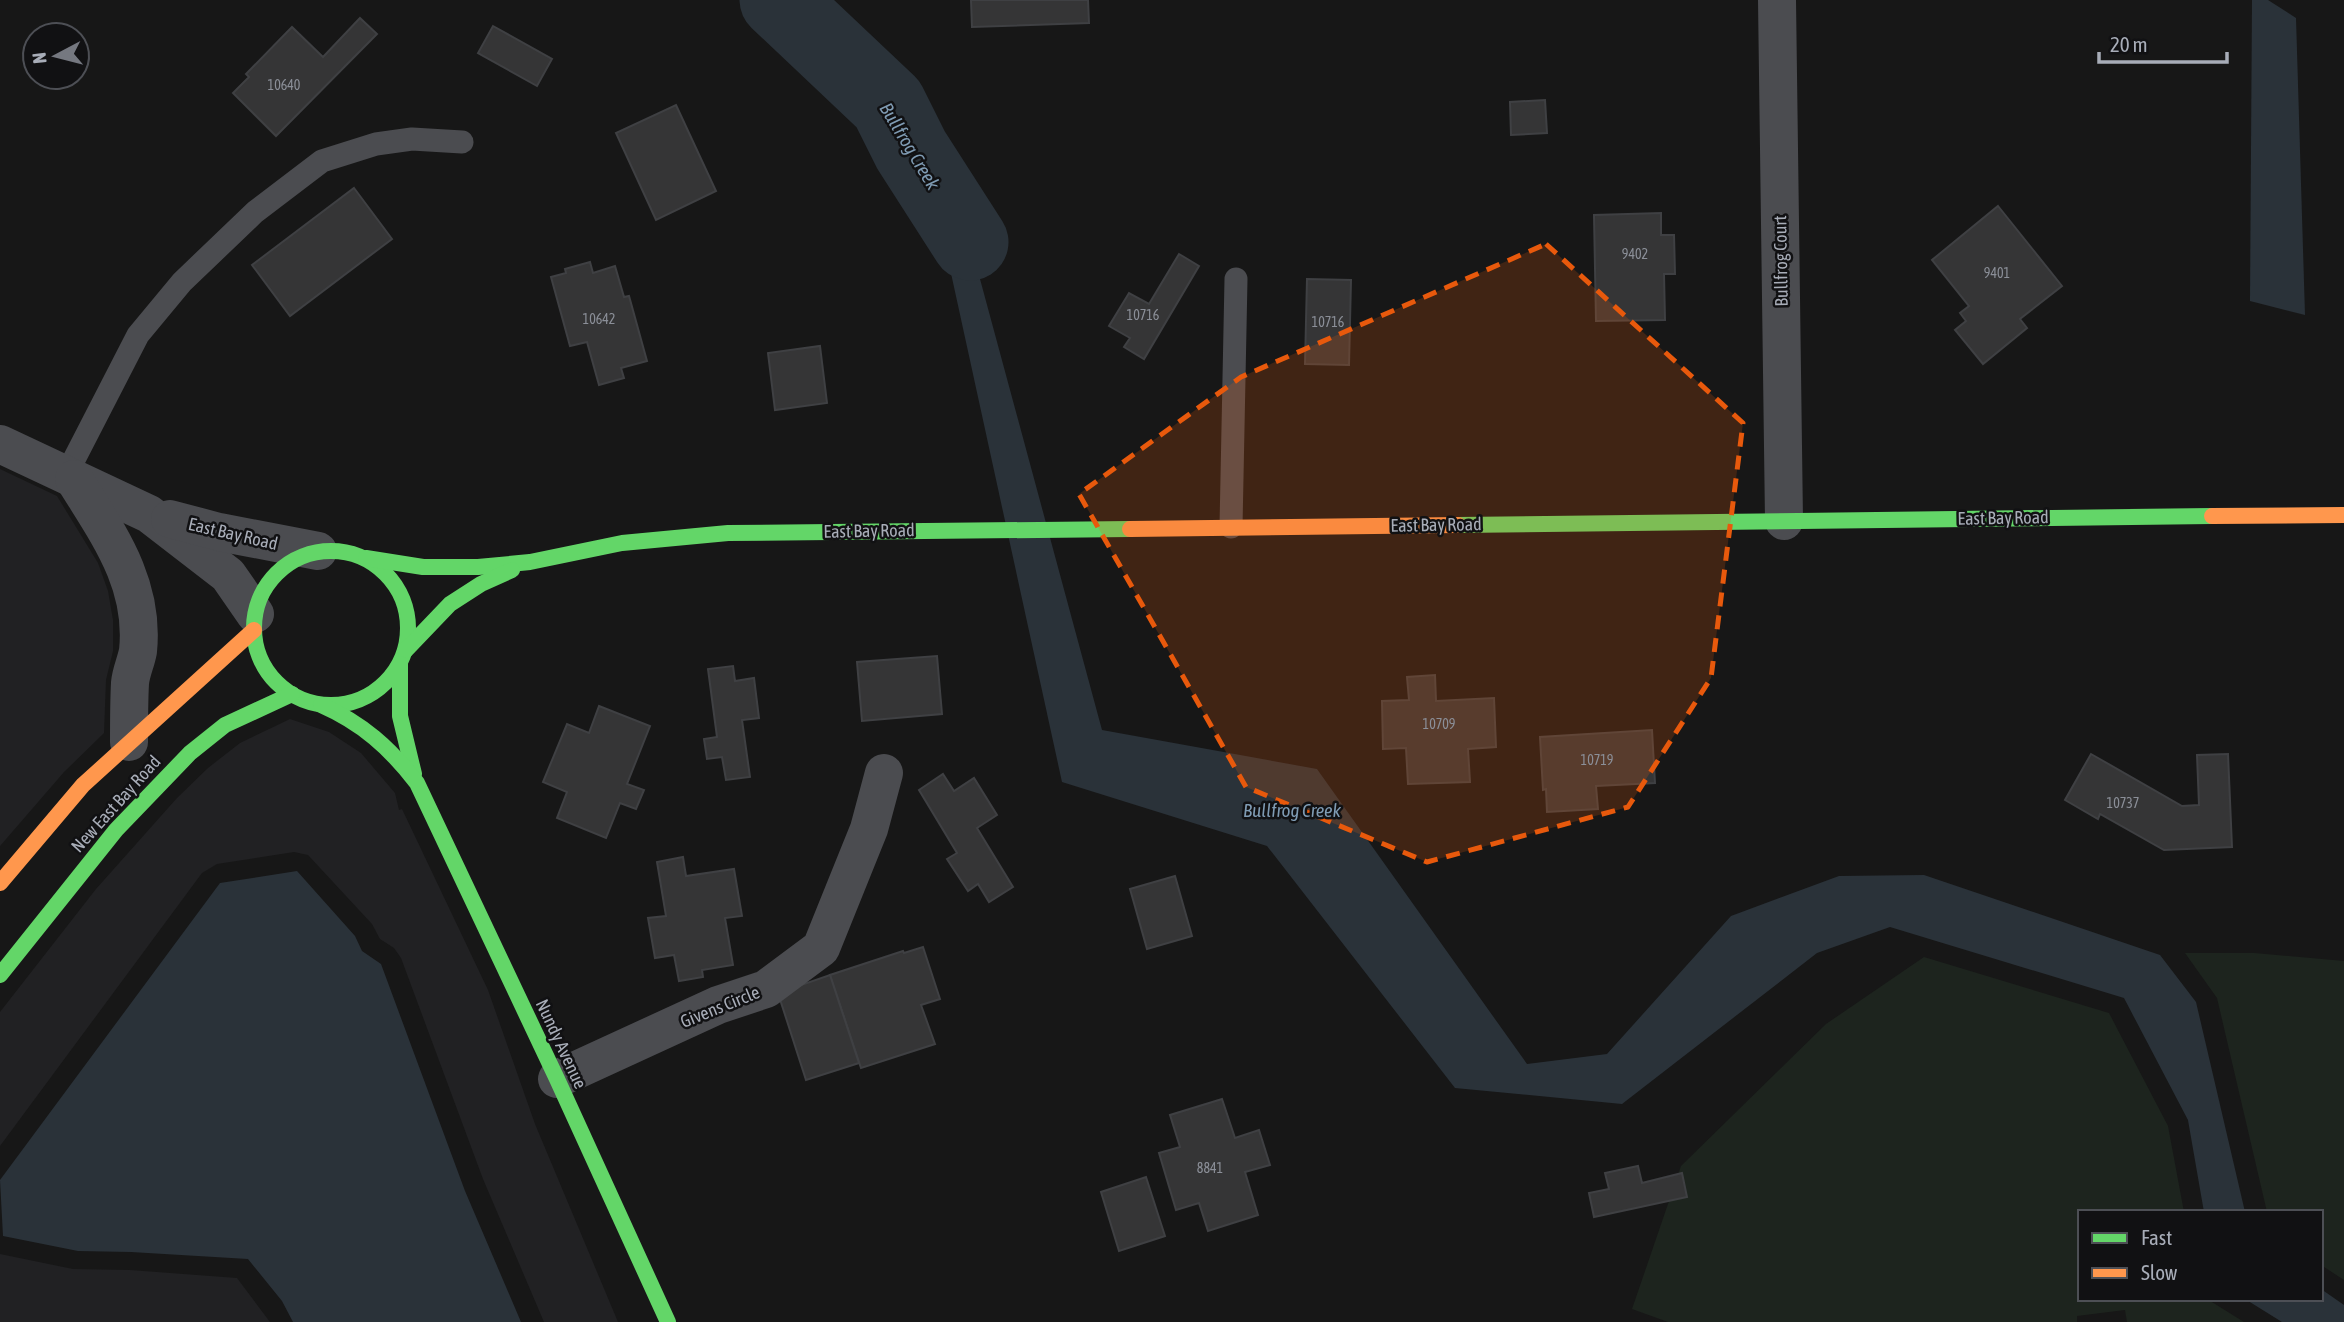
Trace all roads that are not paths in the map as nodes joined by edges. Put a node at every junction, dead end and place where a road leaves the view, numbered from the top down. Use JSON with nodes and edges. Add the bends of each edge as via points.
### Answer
{"nodes":[{"id":1,"x":1777,"y":0,"type":"edge"},
{"id":2,"x":462,"y":142,"type":"dead end"},
{"id":3,"x":1236,"y":279,"type":"dead end"},
{"id":4,"x":0,"y":444,"type":"edge"},
{"id":5,"x":70,"y":477,"type":"junction"},
{"id":6,"x":149,"y":514,"type":"junction"},
{"id":7,"x":2344,"y":514,"type":"edge"},
{"id":8,"x":1784,"y":521,"type":"junction"},
{"id":9,"x":1231,"y":527,"type":"junction"},
{"id":10,"x":318,"y":551,"type":"junction"},
{"id":11,"x":366,"y":558,"type":"junction"},
{"id":12,"x":530,"y":562,"type":"junction"},
{"id":13,"x":255,"y":622,"type":"junction"},
{"id":14,"x":402,"y":658,"type":"junction"},
{"id":15,"x":292,"y":694,"type":"junction"},
{"id":16,"x":321,"y":705,"type":"junction"},
{"id":17,"x":129,"y":742,"type":"junction"},
{"id":18,"x":884,"y":773,"type":"dead end"},
{"id":19,"x":417,"y":783,"type":"junction"},
{"id":20,"x":0,"y":883,"type":"edge"},
{"id":21,"x":0,"y":975,"type":"edge"},
{"id":22,"x":557,"y":1079,"type":"junction"},
{"id":23,"x":668,"y":1322,"type":"edge"}],
"edges":[{"from":1,"to":8,"type":"street","name":"Bullfrog Court"},
{"from":2,"to":5,"type":"lane","via":[[412,139],[376,144],[322,161],[255,212],[181,282],[138,335]]},
{"from":3,"to":9,"type":"lane"},
{"from":4,"to":5,"type":"street","name":"East Bay Road"},
{"from":5,"to":6,"type":"street","name":"East Bay Road"},
{"from":5,"to":17,"type":"street","via":[[121,554],[132,585],[138,652],[131,681]]},
{"from":6,"to":10,"type":"street","name":"East Bay Road"},
{"from":6,"to":13,"type":"street","name":"East Bay Road","via":[[228,575],[242,591]]},
{"from":7,"to":8,"type":"street","name":"East Bay Road"},
{"from":8,"to":9,"type":"street","name":"East Bay Road"},
{"from":9,"to":12,"type":"street","name":"East Bay Road","via":[[728,533],[656,539]]},
{"from":10,"to":11,"type":"street"},
{"from":10,"to":13,"type":"street","via":[[296,558],[277,572],[263,592]]},
{"from":11,"to":12,"type":"street","name":"East Bay Road","via":[[436,567]]},
{"from":11,"to":14,"type":"street","via":[[386,572],[400,592],[408,638]]},
{"from":12,"to":14,"type":"street","name":"East Bay Road","via":[[450,604]]},
{"from":13,"to":15,"type":"street","via":[[263,665],[275,682]]},
{"from":13,"to":17,"type":"street","name":"New East Bay Road","via":[[208,675]]},
{"from":14,"to":16,"type":"street","via":[[386,683],[367,697]]},
{"from":14,"to":19,"type":"street","name":"Nundy Avenue","via":[[400,716]]},
{"from":15,"to":16,"type":"street"},
{"from":15,"to":21,"type":"street","name":"New East Bay Road","via":[[225,725],[190,753],[116,830]]},
{"from":16,"to":19,"type":"street","name":"Nundy Avenue","via":[[378,737]]},
{"from":17,"to":20,"type":"street","name":"New East Bay Road","via":[[82,785]]},
{"from":18,"to":22,"type":"street","name":"Givens Circle","via":[[869,829],[821,948],[766,989],[718,1005]]},
{"from":19,"to":22,"type":"street","name":"Nundy Avenue"},
{"from":22,"to":23,"type":"street","name":"Nundy Avenue"}]}
